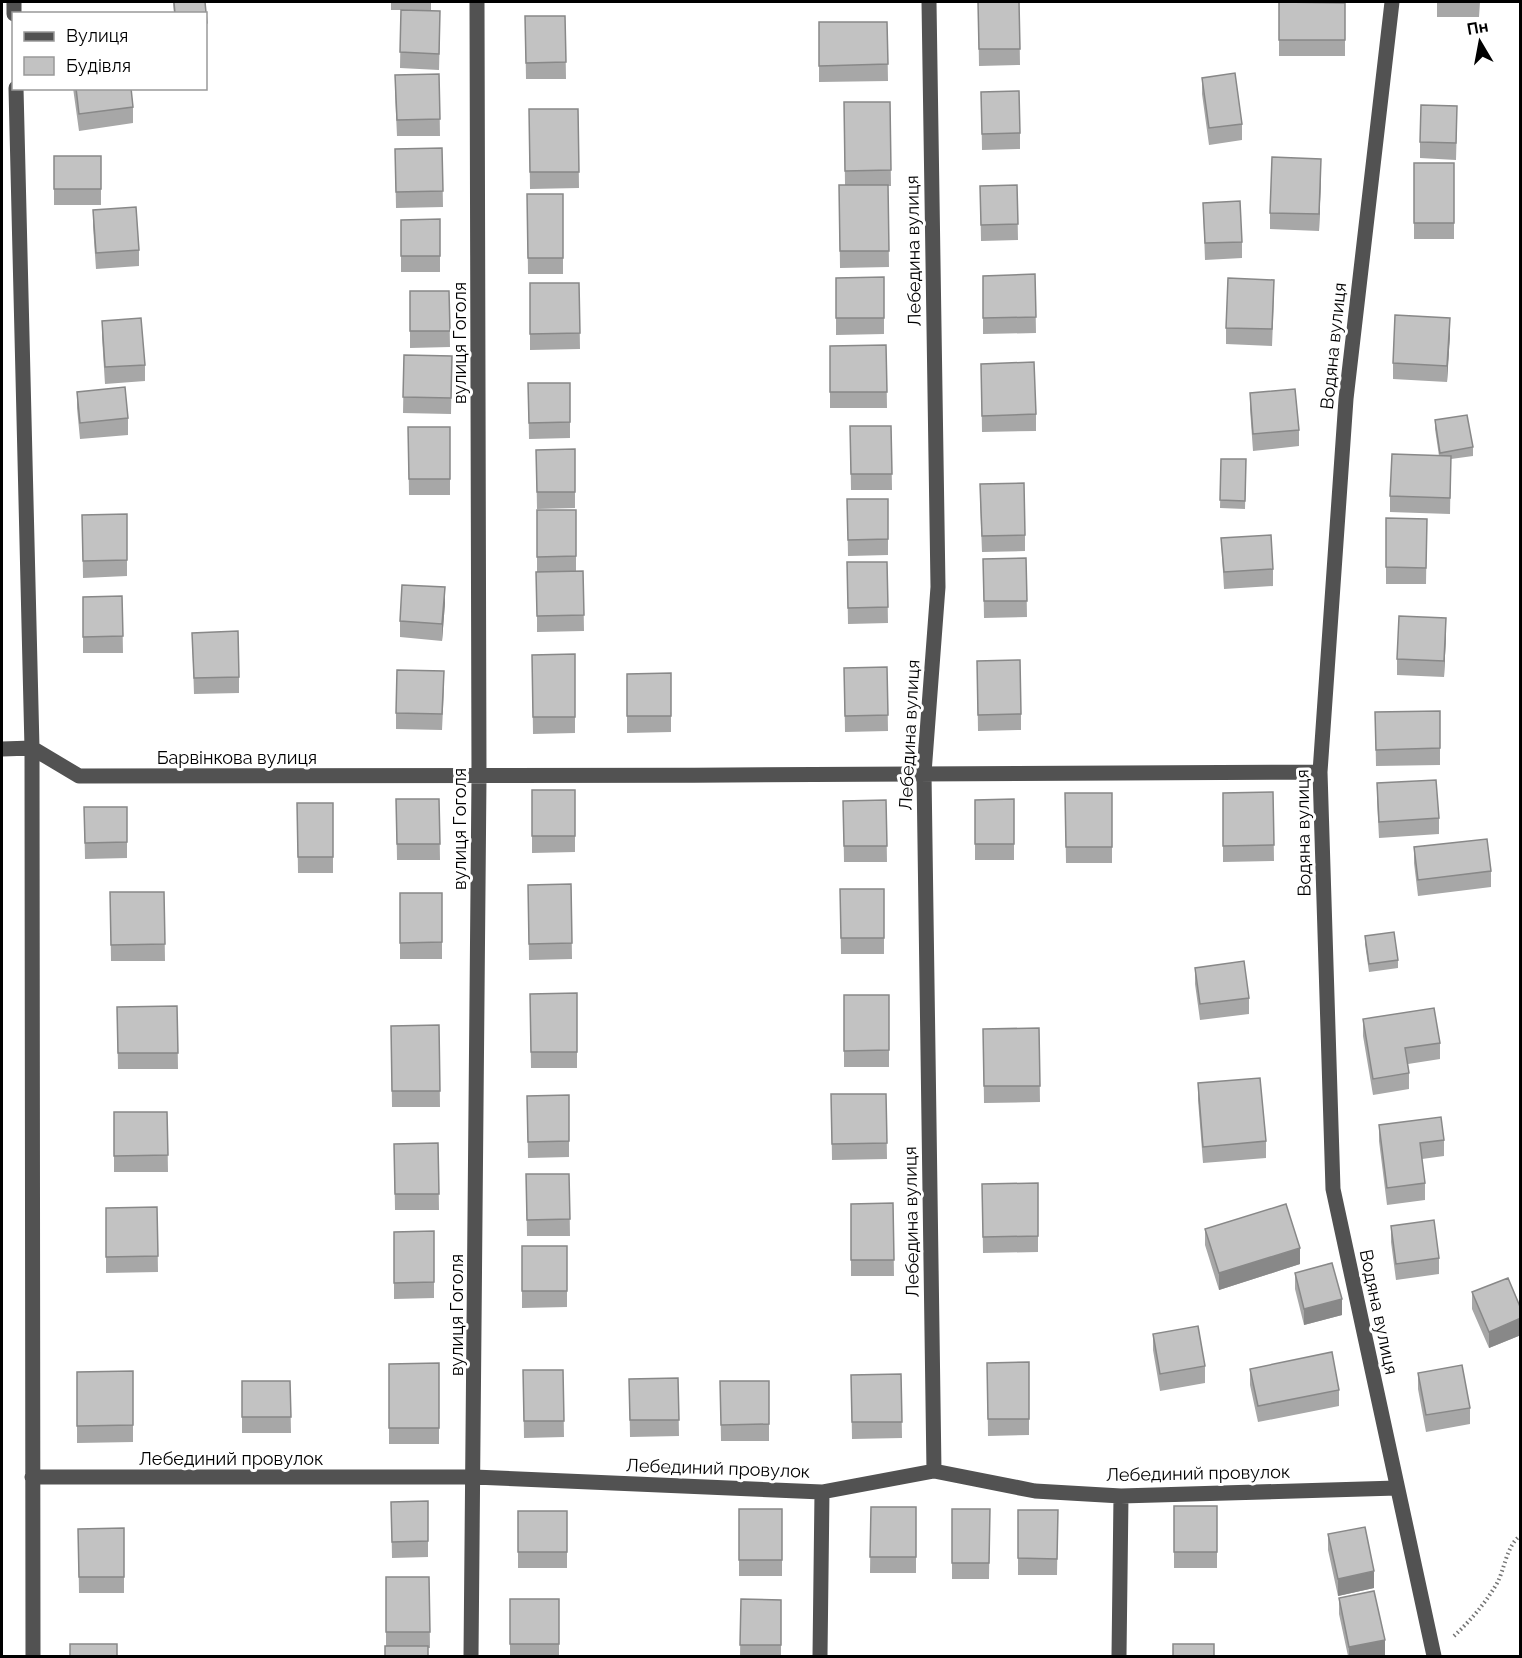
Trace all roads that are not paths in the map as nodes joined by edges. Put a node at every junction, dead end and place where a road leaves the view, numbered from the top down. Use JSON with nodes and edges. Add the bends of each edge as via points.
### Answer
{"nodes":[{"id":1,"x":477,"y":2,"type":"edge"},
{"id":2,"x":929,"y":2,"type":"edge"},
{"id":3,"x":1392,"y":2,"type":"edge"},
{"id":4,"x":16,"y":90,"type":"edge"},
{"id":5,"x":32,"y":748,"type":"junction"},
{"id":6,"x":2,"y":749,"type":"edge"},
{"id":7,"x":924,"y":772,"type":"junction"},
{"id":8,"x":1320,"y":772,"type":"junction"},
{"id":9,"x":479,"y":778,"type":"junction"},
{"id":10,"x":934,"y":1471,"type":"junction"},
{"id":11,"x":32,"y":1477,"type":"junction"},
{"id":12,"x":474,"y":1477,"type":"junction"},
{"id":13,"x":1397,"y":1488,"type":"junction"},
{"id":14,"x":822,"y":1492,"type":"junction"},
{"id":15,"x":1121,"y":1496,"type":"junction"},
{"id":16,"x":33,"y":1656,"type":"edge"},
{"id":17,"x":471,"y":1656,"type":"edge"},
{"id":18,"x":820,"y":1656,"type":"edge"},
{"id":19,"x":1119,"y":1656,"type":"edge"},
{"id":20,"x":1434,"y":1656,"type":"edge"}],
"edges":[{"from":1,"to":9,"type":"street","name":"вулиця Гоголя"},
{"from":2,"to":7,"type":"street","name":"Лебедина вулиця","via":[[938,587]]},
{"from":3,"to":8,"type":"street","name":"Водяна вулиця","via":[[1346,399]]},
{"from":4,"to":5,"type":"street"},
{"from":5,"to":6,"type":"street"},
{"from":5,"to":9,"type":"street","name":"Барвінкова вулиця","via":[[79,776]]},
{"from":5,"to":11,"type":"street"},
{"from":7,"to":8,"type":"street","name":"Барвінкова вулиця"},
{"from":7,"to":9,"type":"street","name":"Барвінкова вулиця"},
{"from":7,"to":10,"type":"street","name":"Лебедина вулиця"},
{"from":8,"to":13,"type":"street","name":"Водяна вулиця","via":[[1333,1189]]},
{"from":9,"to":12,"type":"street","name":"вулиця Гоголя"},
{"from":10,"to":14,"type":"street","name":"Лебединий провулок"},
{"from":10,"to":15,"type":"street","name":"Лебединий провулок","via":[[1035,1491]]},
{"from":11,"to":12,"type":"street","name":"Лебединий провулок"},
{"from":11,"to":16,"type":"street"},
{"from":12,"to":14,"type":"street","name":"Лебединий провулок"},
{"from":12,"to":17,"type":"street","name":"вулиця Гоголя"},
{"from":13,"to":15,"type":"street","name":"Лебединий провулок"},
{"from":13,"to":20,"type":"street","name":"Водяна вулиця"},
{"from":14,"to":18,"type":"street"},
{"from":15,"to":19,"type":"street"}]}
